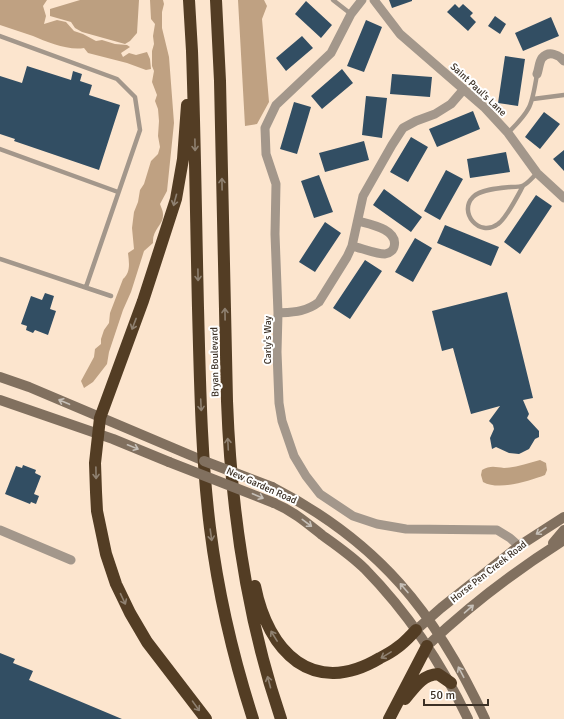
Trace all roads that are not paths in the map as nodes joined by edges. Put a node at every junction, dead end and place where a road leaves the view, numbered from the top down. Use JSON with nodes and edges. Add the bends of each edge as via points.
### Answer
{"nodes":[{"id":1,"x":189,"y":0,"type":"edge"},
{"id":2,"x":216,"y":0,"type":"edge"},
{"id":3,"x":333,"y":0,"type":"edge"},
{"id":4,"x":362,"y":0,"type":"edge"},
{"id":5,"x":374,"y":0,"type":"edge"},
{"id":6,"x":351,"y":14,"type":"junction"},
{"id":7,"x":0,"y":36,"type":"edge"},
{"id":8,"x":192,"y":50,"type":"junction"},
{"id":9,"x":564,"y":61,"type":"edge"},
{"id":10,"x":537,"y":74,"type":"joint"},
{"id":11,"x":464,"y":89,"type":"junction"},
{"id":12,"x":564,"y":95,"type":"edge"},
{"id":13,"x":533,"y":99,"type":"junction"},
{"id":14,"x":508,"y":133,"type":"junction"},
{"id":15,"x":0,"y":149,"type":"edge"},
{"id":16,"x":537,"y":173,"type":"junction"},
{"id":17,"x":523,"y":186,"type":"junction"},
{"id":18,"x":118,"y":192,"type":"junction"},
{"id":19,"x":564,"y":198,"type":"edge"},
{"id":20,"x":358,"y":221,"type":"junction"},
{"id":21,"x":352,"y":246,"type":"junction"},
{"id":22,"x":0,"y":259,"type":"edge"},
{"id":23,"x":86,"y":287,"type":"junction"},
{"id":24,"x":111,"y":296,"type":"dead end"},
{"id":25,"x":278,"y":314,"type":"junction"},
{"id":26,"x":0,"y":377,"type":"edge"},
{"id":27,"x":0,"y":400,"type":"edge"},
{"id":28,"x":100,"y":418,"type":"junction"},
{"id":29,"x":97,"y":434,"type":"junction"},
{"id":30,"x":232,"y":494,"type":"junction"},
{"id":31,"x":564,"y":517,"type":"edge"},
{"id":32,"x":0,"y":530,"type":"edge"},
{"id":33,"x":564,"y":530,"type":"edge"},
{"id":34,"x":564,"y":540,"type":"edge"},
{"id":35,"x":519,"y":546,"type":"junction"},
{"id":36,"x":547,"y":551,"type":"junction"},
{"id":37,"x":70,"y":560,"type":"dead end"},
{"id":38,"x":429,"y":618,"type":"junction"},
{"id":39,"x":416,"y":630,"type":"junction"},
{"id":40,"x":439,"y":634,"type":"junction"},
{"id":41,"x":427,"y":646,"type":"junction"},
{"id":42,"x":450,"y":683,"type":"junction"},
{"id":43,"x":392,"y":714,"type":"edge"},
{"id":44,"x":206,"y":719,"type":"edge"},
{"id":45,"x":253,"y":719,"type":"edge"},
{"id":46,"x":280,"y":719,"type":"edge"},
{"id":47,"x":468,"y":719,"type":"edge"},
{"id":48,"x":485,"y":719,"type":"edge"}],
"edges":[{"from":1,"to":8,"type":"highway","name":"Bryan Boulevard"},
{"from":30,"to":2,"type":"highway","name":"Bryan Boulevard","one_way":true,"via":[[227,408]]},
{"from":3,"to":6,"type":"lane"},
{"from":4,"to":6,"type":"street","name":"Carly's Way"},
{"from":5,"to":11,"type":"street","name":"Saint Paul's Lane","via":[[400,34]]},
{"from":6,"to":25,"type":"street","name":"Carly's Way","via":[[331,53],[276,105],[265,128],[266,154],[276,184]]},
{"from":7,"to":18,"type":"lane","via":[[117,79],[135,97],[140,130]]},
{"from":8,"to":28,"type":"highway","one_way":true,"via":[[183,158],[176,199],[143,301]]},
{"from":8,"to":45,"type":"highway","name":"Bryan Boulevard","one_way":true,"via":[[200,391],[207,498],[223,603]]},
{"from":9,"to":10,"type":"street","via":[[554,54],[547,55],[542,58]]},
{"from":10,"to":13,"type":"lane"},
{"from":11,"to":14,"type":"street","name":"Saint Paul's Lane"},
{"from":11,"to":20,"type":"street","via":[[451,104],[403,128],[363,196]]},
{"from":12,"to":13,"type":"lane"},
{"from":13,"to":14,"type":"lane","via":[[522,120]]},
{"from":14,"to":16,"type":"street","name":"Saint Paul's Lane"},
{"from":15,"to":18,"type":"lane"},
{"from":16,"to":17,"type":"lane"},
{"from":16,"to":19,"type":"street","name":"Saint Paul's Lane"},
{"from":17,"to":17,"type":"lane","via":[[497,188],[473,197],[468,213],[472,222],[481,228],[492,228],[500,224]]},
{"from":18,"to":23,"type":"lane"},
{"from":20,"to":21,"type":"street"},
{"from":20,"to":21,"type":"street","via":[[386,230],[394,239],[394,247],[392,251],[384,254]]},
{"from":21,"to":25,"type":"street","via":[[319,302],[302,311]]},
{"from":22,"to":23,"type":"lane"},
{"from":23,"to":24,"type":"lane"},
{"from":25,"to":35,"type":"street","name":"Carly's Way","via":[[278,379],[282,421],[294,456],[320,494],[353,516],[390,528],[497,530]]},
{"from":28,"to":26,"type":"main road","name":"New Garden Road","one_way":true},
{"from":27,"to":29,"type":"main road","name":"New Garden Road"},
{"from":28,"to":29,"type":"highway"},
{"from":38,"to":28,"type":"main road","name":"New Garden Road","one_way":true,"bridge":true,"via":[[383,565],[323,516],[272,487]]},
{"from":29,"to":39,"type":"main road","name":"New Garden Road","one_way":true,"bridge":true,"via":[[290,510],[364,568]]},
{"from":29,"to":44,"type":"highway","one_way":true,"via":[[97,511],[106,554],[116,584],[147,642]]},
{"from":39,"to":30,"type":"highway","one_way":true,"via":[[398,648],[349,672],[317,671],[306,667],[286,653],[276,641],[262,614]]},
{"from":46,"to":30,"type":"highway","name":"Bryan Boulevard","one_way":true,"via":[[253,618]]},
{"from":31,"to":35,"type":"main road","name":"Horse Pen Creek Road","one_way":true},
{"from":32,"to":37,"type":"street"},
{"from":33,"to":36,"type":"main road"},
{"from":34,"to":36,"type":"main road","name":"Horse Pen Creek Road"},
{"from":35,"to":38,"type":"main road","name":"Horse Pen Creek Road"},
{"from":40,"to":36,"type":"main road","name":"Horse Pen Creek Road","one_way":true,"via":[[480,599]]},
{"from":38,"to":39,"type":"main road","name":"Horse Pen Creek Road"},
{"from":38,"to":40,"type":"main road","name":"New Garden Road"},
{"from":39,"to":41,"type":"main road","name":"New Garden Road"},
{"from":40,"to":41,"type":"main road","name":"Horse Pen Creek Road"},
{"from":48,"to":40,"type":"main road","name":"New Garden Road","one_way":true},
{"from":41,"to":42,"type":"main road","name":"New Garden Road"},
{"from":41,"to":43,"type":"highway"},
{"from":42,"to":43,"type":"highway","via":[[438,674],[428,676],[421,680]]},
{"from":42,"to":47,"type":"main road","name":"New Garden Road"}]}
